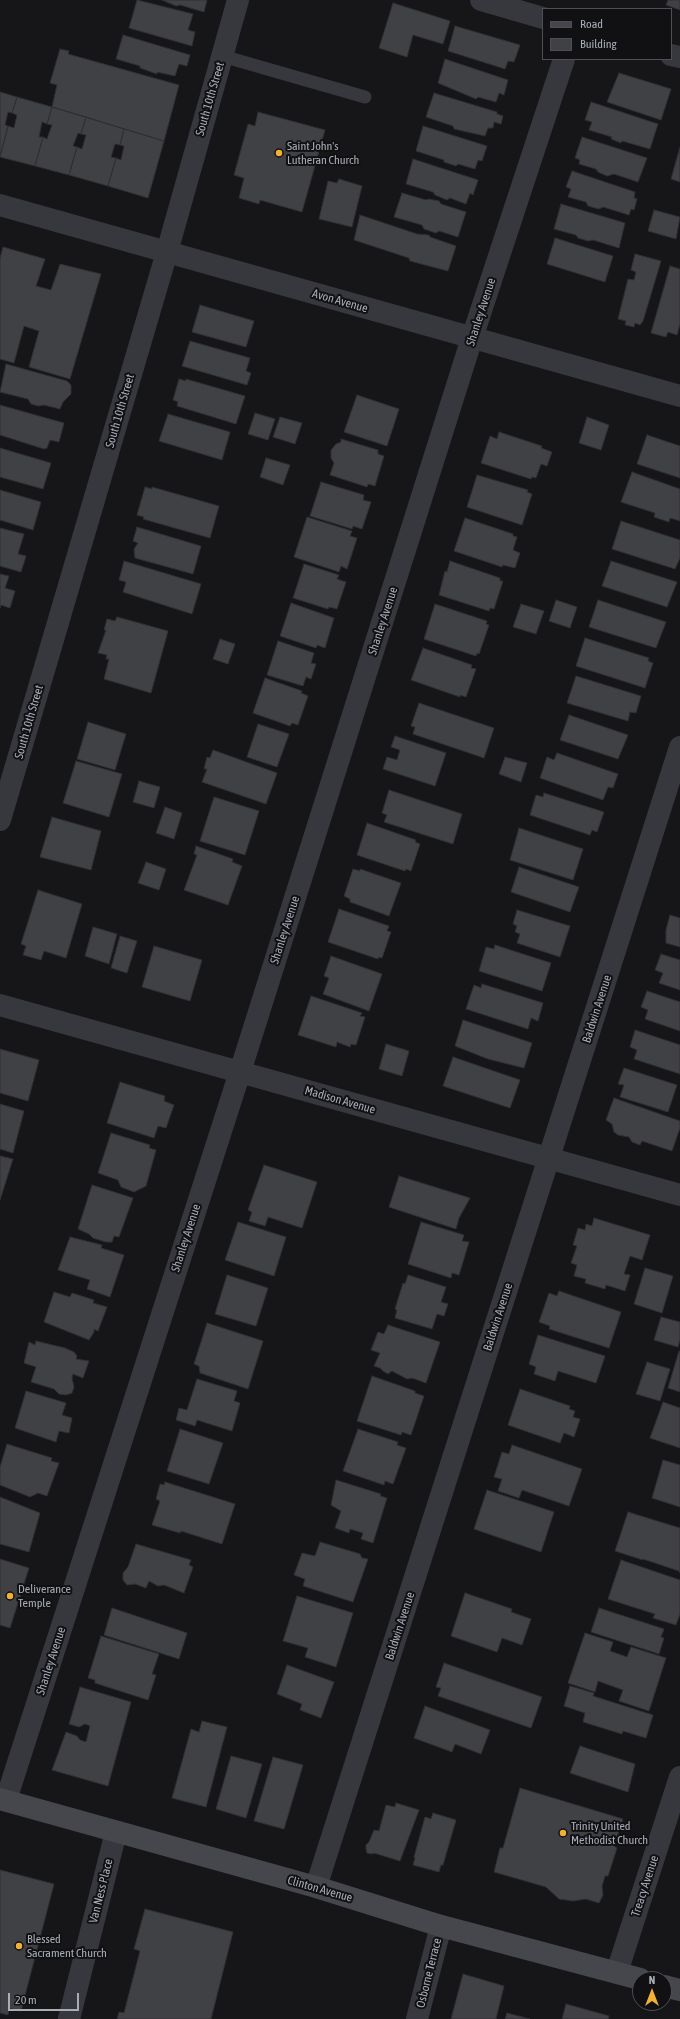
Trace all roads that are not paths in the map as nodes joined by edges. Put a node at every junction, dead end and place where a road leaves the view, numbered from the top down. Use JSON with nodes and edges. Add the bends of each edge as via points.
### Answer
{"nodes":[{"id":1,"x":238,"y":0,"type":"edge"},
{"id":2,"x":481,"y":0,"type":"edge"},
{"id":3,"x":542,"y":18,"type":"edge"},
{"id":4,"x":222,"y":56,"type":"junction"},
{"id":5,"x":564,"y":60,"type":"edge"},
{"id":6,"x":365,"y":97,"type":"dead end"},
{"id":7,"x":0,"y":205,"type":"edge"},
{"id":8,"x":167,"y":252,"type":"junction"},
{"id":9,"x":472,"y":338,"type":"junction"},
{"id":10,"x":680,"y":396,"type":"edge"},
{"id":11,"x":680,"y":747,"type":"edge"},
{"id":12,"x":0,"y":820,"type":"edge"},
{"id":13,"x":0,"y":1005,"type":"edge"},
{"id":14,"x":240,"y":1072,"type":"junction"},
{"id":15,"x":549,"y":1159,"type":"junction"},
{"id":16,"x":680,"y":1195,"type":"edge"},
{"id":17,"x":680,"y":1777,"type":"edge"},
{"id":18,"x":3,"y":1800,"type":"edge"},
{"id":19,"x":116,"y":1832,"type":"junction"},
{"id":20,"x":316,"y":1887,"type":"junction"},
{"id":21,"x":441,"y":1926,"type":"junction"},
{"id":22,"x":617,"y":1972,"type":"junction"},
{"id":23,"x":632,"y":1977,"type":"edge"},
{"id":24,"x":69,"y":2019,"type":"edge"},
{"id":25,"x":417,"y":2019,"type":"edge"}],
"edges":[{"from":1,"to":4,"type":"street","name":"South 10th Street"},
{"from":2,"to":3,"type":"street"},
{"from":4,"to":6,"type":"lane"},
{"from":4,"to":8,"type":"street","name":"South 10th Street"},
{"from":5,"to":9,"type":"street","name":"Shanley Avenue"},
{"from":7,"to":8,"type":"street","name":"Avon Avenue"},
{"from":8,"to":9,"type":"street","name":"Avon Avenue"},
{"from":8,"to":12,"type":"street","name":"South 10th Street"},
{"from":9,"to":10,"type":"street","name":"Avon Avenue"},
{"from":9,"to":14,"type":"street","name":"Shanley Avenue"},
{"from":11,"to":15,"type":"street","name":"Baldwin Avenue"},
{"from":13,"to":14,"type":"street","name":"Madison Avenue"},
{"from":14,"to":15,"type":"street","name":"Madison Avenue"},
{"from":14,"to":18,"type":"street","name":"Shanley Avenue"},
{"from":15,"to":16,"type":"street","name":"Madison Avenue"},
{"from":15,"to":20,"type":"street","name":"Baldwin Avenue"},
{"from":17,"to":22,"type":"street","name":"Treacy Avenue"},
{"from":18,"to":19,"type":"main road","name":"Clinton Avenue"},
{"from":19,"to":20,"type":"main road","name":"Clinton Avenue"},
{"from":19,"to":24,"type":"street","name":"Van Ness Place"},
{"from":20,"to":21,"type":"main road","name":"Clinton Avenue"},
{"from":21,"to":22,"type":"main road","name":"Clinton Avenue"},
{"from":21,"to":25,"type":"street","name":"Osborne Terrace"},
{"from":22,"to":23,"type":"main road","name":"Clinton Avenue"}]}
